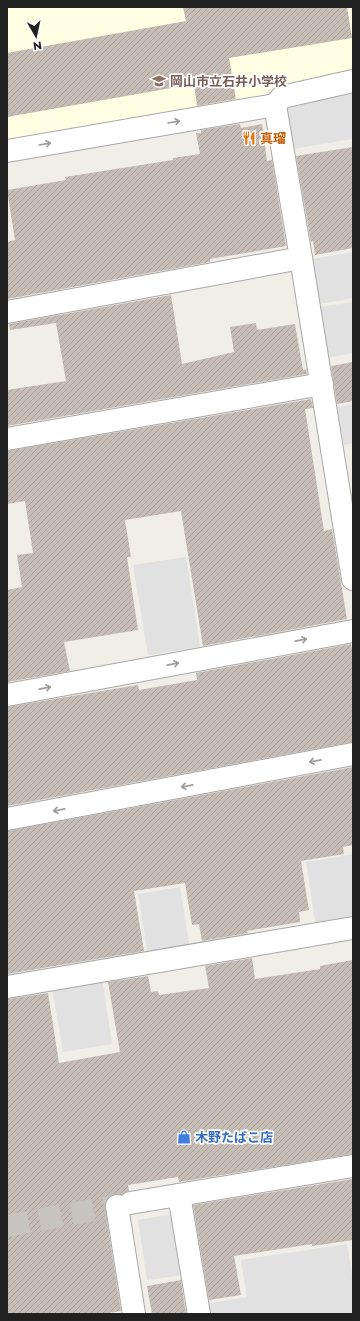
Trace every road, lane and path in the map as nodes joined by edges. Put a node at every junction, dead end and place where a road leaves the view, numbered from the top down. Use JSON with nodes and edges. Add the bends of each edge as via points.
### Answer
{"nodes":[{"id":1,"x":353,"y":81,"type":"edge"},
{"id":2,"x":275,"y":105,"type":"junction"},
{"id":3,"x":7,"y":151,"type":"edge"},
{"id":4,"x":302,"y":258,"type":"junction"},
{"id":5,"x":7,"y":312,"type":"edge"},
{"id":6,"x":322,"y":384,"type":"junction"},
{"id":7,"x":7,"y":439,"type":"edge"},
{"id":8,"x":353,"y":579,"type":"edge"},
{"id":9,"x":353,"y":631,"type":"edge"},
{"id":10,"x":7,"y":695,"type":"edge"},
{"id":11,"x":353,"y":754,"type":"edge"},
{"id":12,"x":7,"y":819,"type":"edge"},
{"id":13,"x":353,"y":928,"type":"edge"},
{"id":14,"x":7,"y":987,"type":"edge"},
{"id":15,"x":353,"y":1166,"type":"edge"},
{"id":16,"x":179,"y":1195,"type":"junction"},
{"id":17,"x":134,"y":1314,"type":"edge"},
{"id":18,"x":199,"y":1314,"type":"edge"}],
"edges":[{"from":1,"to":2,"type":"street","via":[[282,97]]},
{"from":3,"to":2,"type":"street","one_way":true},
{"from":2,"to":4,"type":"street"},
{"from":4,"to":5,"type":"street"},
{"from":4,"to":6,"type":"street"},
{"from":6,"to":7,"type":"street"},
{"from":6,"to":8,"type":"street"},
{"from":10,"to":9,"type":"street","one_way":true},
{"from":11,"to":12,"type":"street","one_way":true},
{"from":13,"to":14,"type":"street"},
{"from":15,"to":16,"type":"street"},
{"from":16,"to":17,"type":"street","via":[[123,1205]]},
{"from":16,"to":18,"type":"street"}]}
